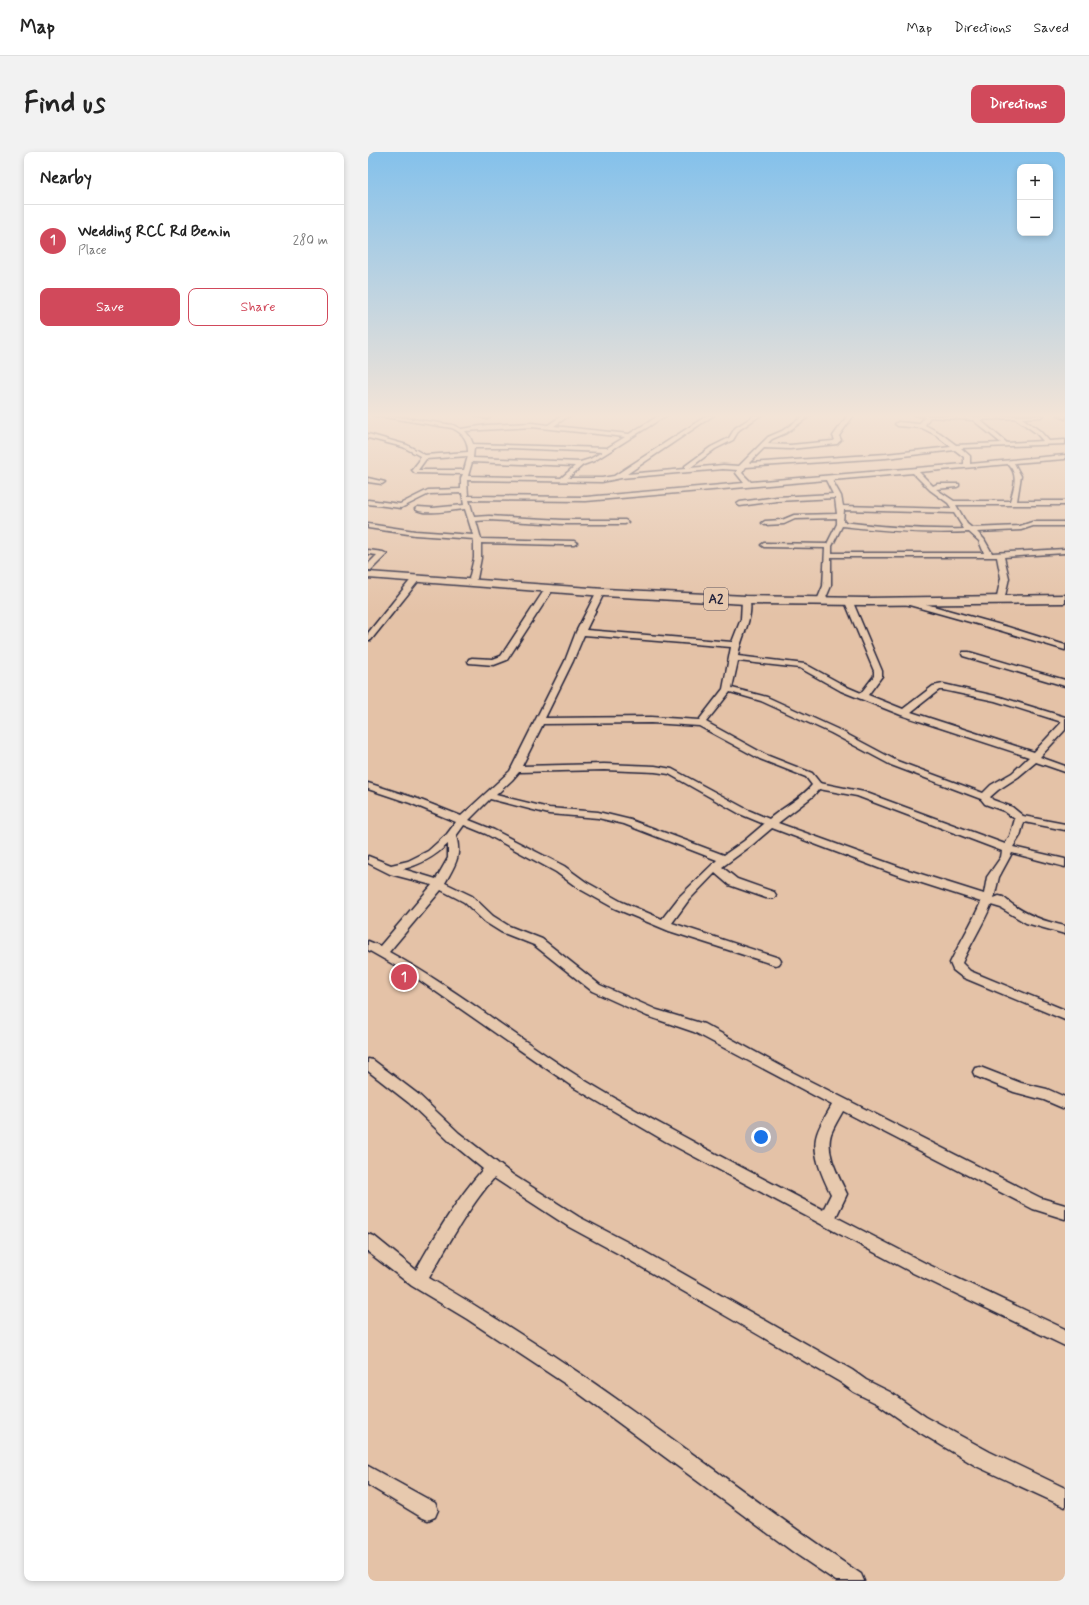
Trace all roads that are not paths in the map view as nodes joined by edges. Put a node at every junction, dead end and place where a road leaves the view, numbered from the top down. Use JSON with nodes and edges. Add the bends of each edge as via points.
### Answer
{"nodes":[{"id":1,"x":465,"y":482,"type":"edge"},
{"id":2,"x":747,"y":482,"type":"edge"},
{"id":3,"x":779,"y":482,"type":"edge"},
{"id":4,"x":830,"y":482,"type":"edge"},
{"id":5,"x":925,"y":482,"type":"edge"},
{"id":6,"x":1018,"y":482,"type":"edge"},
{"id":7,"x":749,"y":484,"type":"junction"},
{"id":8,"x":957,"y":485,"type":"dead end"},
{"id":9,"x":932,"y":489,"type":"junction"},
{"id":10,"x":464,"y":491,"type":"junction"},
{"id":11,"x":838,"y":496,"type":"junction"},
{"id":12,"x":465,"y":498,"type":"junction"},
{"id":13,"x":1064,"y":501,"type":"edge"},
{"id":14,"x":368,"y":502,"type":"edge"},
{"id":15,"x":952,"y":503,"type":"junction"},
{"id":16,"x":1013,"y":503,"type":"junction"},
{"id":17,"x":740,"y":504,"type":"dead end"},
{"id":18,"x":467,"y":508,"type":"junction"},
{"id":19,"x":841,"y":508,"type":"junction"},
{"id":20,"x":418,"y":509,"type":"dead end"},
{"id":21,"x":956,"y":511,"type":"junction"},
{"id":22,"x":589,"y":514,"type":"dead end"},
{"id":23,"x":472,"y":519,"type":"junction"},
{"id":24,"x":840,"y":520,"type":"junction"},
{"id":25,"x":592,"y":522,"type":"junction"},
{"id":26,"x":625,"y":522,"type":"dead end"},
{"id":27,"x":765,"y":523,"type":"dead end"},
{"id":28,"x":1065,"y":524,"type":"edge"},
{"id":29,"x":368,"y":526,"type":"edge"},
{"id":30,"x":971,"y":531,"type":"junction"},
{"id":31,"x":477,"y":539,"type":"junction"},
{"id":32,"x":574,"y":543,"type":"dead end"},
{"id":33,"x":764,"y":545,"type":"dead end"},
{"id":34,"x":829,"y":546,"type":"junction"},
{"id":35,"x":1065,"y":551,"type":"edge"},
{"id":36,"x":368,"y":552,"type":"edge"},
{"id":37,"x":828,"y":555,"type":"junction"},
{"id":38,"x":989,"y":555,"type":"junction"},
{"id":39,"x":1000,"y":555,"type":"junction"},
{"id":40,"x":368,"y":568,"type":"edge"},
{"id":41,"x":368,"y":572,"type":"edge"},
{"id":42,"x":368,"y":575,"type":"edge"},
{"id":43,"x":416,"y":579,"type":"junction"},
{"id":44,"x":473,"y":579,"type":"junction"},
{"id":45,"x":550,"y":588,"type":"junction"},
{"id":46,"x":600,"y":593,"type":"junction"},
{"id":47,"x":1001,"y":596,"type":"junction"},
{"id":48,"x":1065,"y":596,"type":"edge"},
{"id":49,"x":822,"y":598,"type":"junction"},
{"id":50,"x":1065,"y":599,"type":"edge"},
{"id":51,"x":746,"y":600,"type":"junction"},
{"id":52,"x":905,"y":601,"type":"junction"},
{"id":53,"x":849,"y":602,"type":"junction"},
{"id":54,"x":580,"y":632,"type":"junction"},
{"id":55,"x":368,"y":638,"type":"edge"},
{"id":56,"x":735,"y":645,"type":"junction"},
{"id":57,"x":1065,"y":648,"type":"edge"},
{"id":58,"x":966,"y":654,"type":"dead end"},
{"id":59,"x":734,"y":658,"type":"junction"},
{"id":60,"x":472,"y":661,"type":"dead end"},
{"id":61,"x":1065,"y":683,"type":"edge"},
{"id":62,"x":727,"y":689,"type":"junction"},
{"id":63,"x":863,"y":696,"type":"junction"},
{"id":64,"x":904,"y":713,"type":"junction"},
{"id":65,"x":1065,"y":720,"type":"edge"},
{"id":66,"x":538,"y":721,"type":"junction"},
{"id":67,"x":700,"y":722,"type":"junction"},
{"id":68,"x":1065,"y":724,"type":"edge"},
{"id":69,"x":1035,"y":757,"type":"junction"},
{"id":70,"x":515,"y":769,"type":"junction"},
{"id":71,"x":1065,"y":769,"type":"edge"},
{"id":72,"x":817,"y":785,"type":"junction"},
{"id":73,"x":368,"y":786,"type":"edge"},
{"id":74,"x":489,"y":796,"type":"junction"},
{"id":75,"x":986,"y":797,"type":"junction"},
{"id":76,"x":1020,"y":818,"type":"junction"},
{"id":77,"x":463,"y":820,"type":"junction"},
{"id":78,"x":773,"y":824,"type":"junction"},
{"id":79,"x":1065,"y":827,"type":"edge"},
{"id":80,"x":451,"y":836,"type":"junction"},
{"id":81,"x":1008,"y":848,"type":"junction"},
{"id":82,"x":368,"y":859,"type":"edge"},
{"id":83,"x":719,"y":863,"type":"junction"},
{"id":84,"x":1065,"y":863,"type":"edge"},
{"id":85,"x":389,"y":868,"type":"junction"},
{"id":86,"x":439,"y":884,"type":"junction"},
{"id":87,"x":770,"y":895,"type":"dead end"},
{"id":88,"x":988,"y":895,"type":"junction"},
{"id":89,"x":664,"y":924,"type":"junction"},
{"id":90,"x":1065,"y":930,"type":"edge"},
{"id":91,"x":368,"y":945,"type":"edge"},
{"id":92,"x":382,"y":952,"type":"junction"},
{"id":93,"x":775,"y":961,"type":"dead end"},
{"id":94,"x":1065,"y":1015,"type":"edge"},
{"id":95,"x":368,"y":1064,"type":"edge"},
{"id":96,"x":980,"y":1072,"type":"dead end"},
{"id":97,"x":840,"y":1103,"type":"junction"},
{"id":98,"x":1065,"y":1103,"type":"edge"},
{"id":99,"x":493,"y":1168,"type":"junction"},
{"id":100,"x":1065,"y":1212,"type":"edge"},
{"id":101,"x":826,"y":1220,"type":"junction"},
{"id":102,"x":368,"y":1241,"type":"edge"},
{"id":103,"x":418,"y":1281,"type":"junction"},
{"id":104,"x":1065,"y":1338,"type":"edge"},
{"id":105,"x":368,"y":1475,"type":"edge"},
{"id":106,"x":1065,"y":1498,"type":"edge"},
{"id":107,"x":428,"y":1510,"type":"dead end"},
{"id":108,"x":854,"y":1581,"type":"edge"}],
"edges":[{"from":1,"to":10,"type":"street"},
{"from":2,"to":7,"type":"street"},
{"from":3,"to":7,"type":"street"},
{"from":4,"to":11,"type":"street"},
{"from":5,"to":9,"type":"street"},
{"from":6,"to":16,"type":"street"},
{"from":7,"to":12,"type":"street","via":[[586,499]]},
{"from":8,"to":9,"type":"street","via":[[937,486]]},
{"from":9,"to":15,"type":"street"},
{"from":10,"to":12,"type":"street"},
{"from":10,"to":14,"type":"street","via":[[428,492],[401,506]]},
{"from":11,"to":17,"type":"street"},
{"from":11,"to":19,"type":"street"},
{"from":12,"to":18,"type":"street"},
{"from":13,"to":16,"type":"street"},
{"from":15,"to":16,"type":"street"},
{"from":15,"to":21,"type":"street"},
{"from":18,"to":20,"type":"street"},
{"from":18,"to":23,"type":"street"},
{"from":19,"to":21,"type":"street"},
{"from":19,"to":24,"type":"street"},
{"from":21,"to":30,"type":"street"},
{"from":22,"to":25,"type":"street"},
{"from":23,"to":25,"type":"street"},
{"from":23,"to":31,"type":"street"},
{"from":24,"to":27,"type":"street","via":[[794,518],[784,522]]},
{"from":24,"to":30,"type":"street","via":[[909,531]]},
{"from":24,"to":34,"type":"street"},
{"from":25,"to":26,"type":"street"},
{"from":28,"to":30,"type":"street","via":[[1032,524],[1021,528]]},
{"from":29,"to":31,"type":"street"},
{"from":30,"to":38,"type":"street","via":[[982,540]]},
{"from":31,"to":32,"type":"street","via":[[538,544]]},
{"from":31,"to":44,"type":"street","via":[[478,556]]},
{"from":33,"to":34,"type":"street"},
{"from":34,"to":37,"type":"street"},
{"from":35,"to":39,"type":"street"},
{"from":36,"to":40,"type":"street","via":[[383,554]]},
{"from":37,"to":38,"type":"street"},
{"from":37,"to":49,"type":"street","via":[[827,586]]},
{"from":38,"to":39,"type":"street"},
{"from":39,"to":47,"type":"street","via":[[1005,578]]},
{"from":41,"to":44,"type":"highway","number":"A2"},
{"from":42,"to":43,"type":"highway","number":"A2"},
{"from":43,"to":45,"type":"highway","number":"A2"},
{"from":43,"to":55,"type":"street"},
{"from":44,"to":49,"type":"highway","number":"A2","via":[[624,591]]},
{"from":45,"to":46,"type":"highway","number":"A2"},
{"from":45,"to":60,"type":"street","via":[[504,658],[494,662]]},
{"from":46,"to":51,"type":"highway","number":"A2"},
{"from":46,"to":54,"type":"street"},
{"from":47,"to":48,"type":"highway","number":"A2"},
{"from":47,"to":49,"type":"highway","number":"A2"},
{"from":50,"to":52,"type":"highway","number":"A2"},
{"from":51,"to":53,"type":"highway","number":"A2"},
{"from":51,"to":56,"type":"street","via":[[745,620]]},
{"from":52,"to":53,"type":"highway","number":"A2"},
{"from":52,"to":57,"type":"street"},
{"from":53,"to":63,"type":"street","via":[[878,671],[878,676]]},
{"from":54,"to":56,"type":"street"},
{"from":54,"to":66,"type":"street","via":[[569,661]]},
{"from":56,"to":59,"type":"street"},
{"from":58,"to":61,"type":"street"},
{"from":59,"to":62,"type":"street"},
{"from":59,"to":63,"type":"street","via":[[800,665],[836,685]]},
{"from":62,"to":67,"type":"street"},
{"from":62,"to":75,"type":"street","via":[[764,699],[894,762]]},
{"from":63,"to":64,"type":"street"},
{"from":64,"to":65,"type":"street","via":[[936,688],[943,687],[997,699]]},
{"from":64,"to":69,"type":"street"},
{"from":66,"to":67,"type":"street"},
{"from":66,"to":70,"type":"street"},
{"from":67,"to":72,"type":"street","via":[[769,760],[809,775]]},
{"from":68,"to":69,"type":"street"},
{"from":69,"to":71,"type":"street"},
{"from":69,"to":75,"type":"street","via":[[1015,775],[991,790]]},
{"from":70,"to":74,"type":"street"},
{"from":70,"to":78,"type":"street","via":[[597,766],[665,770],[681,775],[744,812]]},
{"from":72,"to":78,"type":"street","via":[[781,814]]},
{"from":72,"to":81,"type":"street","via":[[860,794]]},
{"from":73,"to":77,"type":"street"},
{"from":74,"to":77,"type":"street"},
{"from":74,"to":83,"type":"street","via":[[549,811],[598,815],[626,822],[696,847]]},
{"from":75,"to":76,"type":"street","via":[[989,802],[1008,809]]},
{"from":76,"to":79,"type":"street"},
{"from":76,"to":81,"type":"street","via":[[1015,836]]},
{"from":77,"to":80,"type":"street"},
{"from":77,"to":89,"type":"street","via":[[560,869],[618,905]]},
{"from":78,"to":83,"type":"street"},
{"from":78,"to":88,"type":"street","via":[[901,872]]},
{"from":80,"to":85,"type":"street","via":[[420,860]]},
{"from":80,"to":86,"type":"street","via":[[454,846],[453,858]]},
{"from":81,"to":84,"type":"street"},
{"from":81,"to":88,"type":"street","via":[[1006,857],[993,877]]},
{"from":82,"to":85,"type":"street"},
{"from":83,"to":87,"type":"street","via":[[733,882]]},
{"from":83,"to":89,"type":"street"},
{"from":85,"to":86,"type":"street"},
{"from":86,"to":92,"type":"street"},
{"from":86,"to":97,"type":"street","via":[[468,899],[489,919],[505,929],[538,942],[596,988],[652,1013],[699,1028]]},
{"from":88,"to":90,"type":"street","via":[[1017,914]]},
{"from":88,"to":94,"type":"street","via":[[978,923],[957,957],[958,967],[966,974]]},
{"from":89,"to":93,"type":"street"},
{"from":91,"to":92,"type":"street"},
{"from":92,"to":101,"type":"street","via":[[416,972],[578,1083],[670,1137]]},
{"from":95,"to":99,"type":"street","via":[[414,1099],[454,1137]]},
{"from":96,"to":98,"type":"street"},
{"from":97,"to":100,"type":"street","via":[[1038,1204]]},
{"from":97,"to":101,"type":"street","via":[[824,1134],[823,1145],[828,1173],[839,1194]]},
{"from":99,"to":103,"type":"street","via":[[455,1217]]},
{"from":99,"to":106,"type":"street","via":[[574,1222],[884,1398],[926,1427],[983,1459]]},
{"from":101,"to":104,"type":"street","via":[[926,1272]]},
{"from":102,"to":103,"type":"street"},
{"from":103,"to":108,"type":"street","via":[[473,1313],[578,1383],[803,1547]]},
{"from":105,"to":107,"type":"street"}]}
